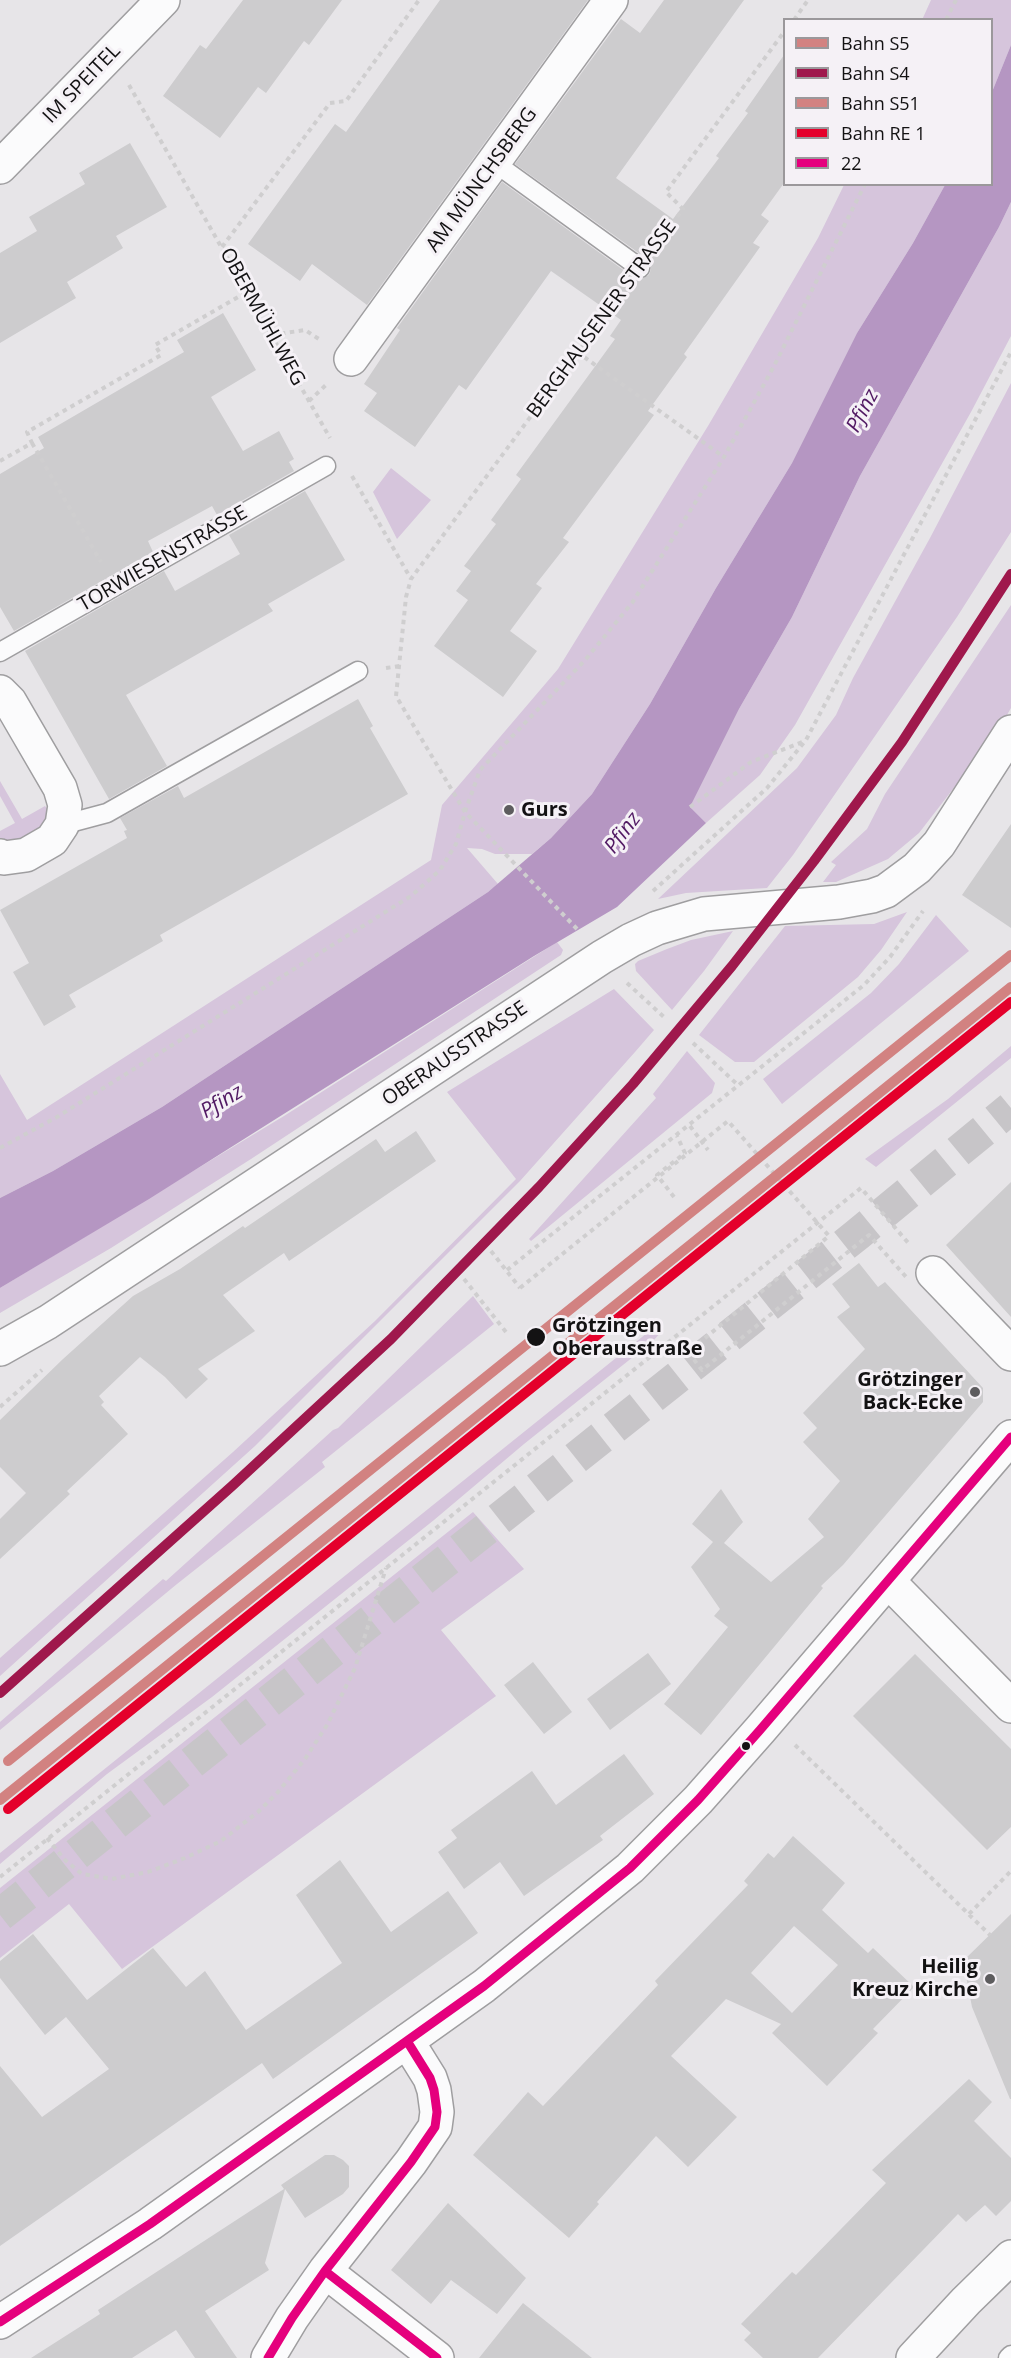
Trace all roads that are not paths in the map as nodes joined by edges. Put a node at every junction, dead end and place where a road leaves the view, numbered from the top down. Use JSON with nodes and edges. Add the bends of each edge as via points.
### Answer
{"nodes":[{"id":1,"x":611,"y":0,"type":"edge"},
{"id":2,"x":149,"y":6,"type":"edge"},
{"id":3,"x":495,"y":163,"type":"junction"},
{"id":4,"x":0,"y":167,"type":"edge"},
{"id":5,"x":640,"y":268,"type":"road end"},
{"id":6,"x":351,"y":359,"type":"road end"},
{"id":7,"x":326,"y":466,"type":"dead end"},
{"id":8,"x":0,"y":652,"type":"edge"},
{"id":9,"x":358,"y":671,"type":"dead end"},
{"id":10,"x":0,"y":692,"type":"edge"},
{"id":11,"x":1011,"y":732,"type":"edge"},
{"id":12,"x":62,"y":825,"type":"junction"},
{"id":13,"x":2,"y":859,"type":"edge"},
{"id":14,"x":920,"y":1275,"type":"road end"},
{"id":15,"x":0,"y":1349,"type":"edge"},
{"id":16,"x":1011,"y":1353,"type":"edge"},
{"id":17,"x":1011,"y":1437,"type":"edge"},
{"id":18,"x":888,"y":1581,"type":"junction"},
{"id":19,"x":1011,"y":1706,"type":"edge"},
{"id":20,"x":407,"y":2041,"type":"junction"},
{"id":21,"x":1011,"y":2257,"type":"edge"},
{"id":22,"x":325,"y":2271,"type":"junction"},
{"id":23,"x":0,"y":2322,"type":"edge"},
{"id":24,"x":268,"y":2358,"type":"edge"},
{"id":25,"x":437,"y":2358,"type":"edge"},
{"id":26,"x":913,"y":2358,"type":"edge"}],
"edges":[{"from":1,"to":3,"type":"street","name":"AM MÜNCHSBERG"},
{"from":2,"to":4,"type":"street","name":"IM SPEITEL","via":[[111,55]]},
{"from":3,"to":5,"type":"lane"},
{"from":3,"to":6,"type":"street","name":"AM MÜNCHSBERG"},
{"from":7,"to":8,"type":"lane","name":"TORWIESENSTRASSE"},
{"from":9,"to":12,"type":"lane","via":[[107,813]]},
{"from":10,"to":12,"type":"street","via":[[10,702],[60,789],[65,805]]},
{"from":11,"to":15,"type":"street","name":"OBERAUSSTRASSE","via":[[939,844],[917,868],[886,891],[839,902],[704,914],[631,940],[58,1316]]},
{"from":12,"to":13,"type":"street","via":[[52,840],[26,855]]},
{"from":14,"to":16,"type":"street"},
{"from":17,"to":18,"type":"street"},
{"from":18,"to":19,"type":"street"},
{"from":18,"to":20,"type":"street","via":[[698,1800],[630,1868],[484,1986]]},
{"from":20,"to":22,"type":"street","via":[[434,2090],[435,2127]]},
{"from":20,"to":23,"type":"street","via":[[150,2224]]},
{"from":21,"to":26,"type":"street"},
{"from":22,"to":24,"type":"street"},
{"from":22,"to":25,"type":"street"}]}
